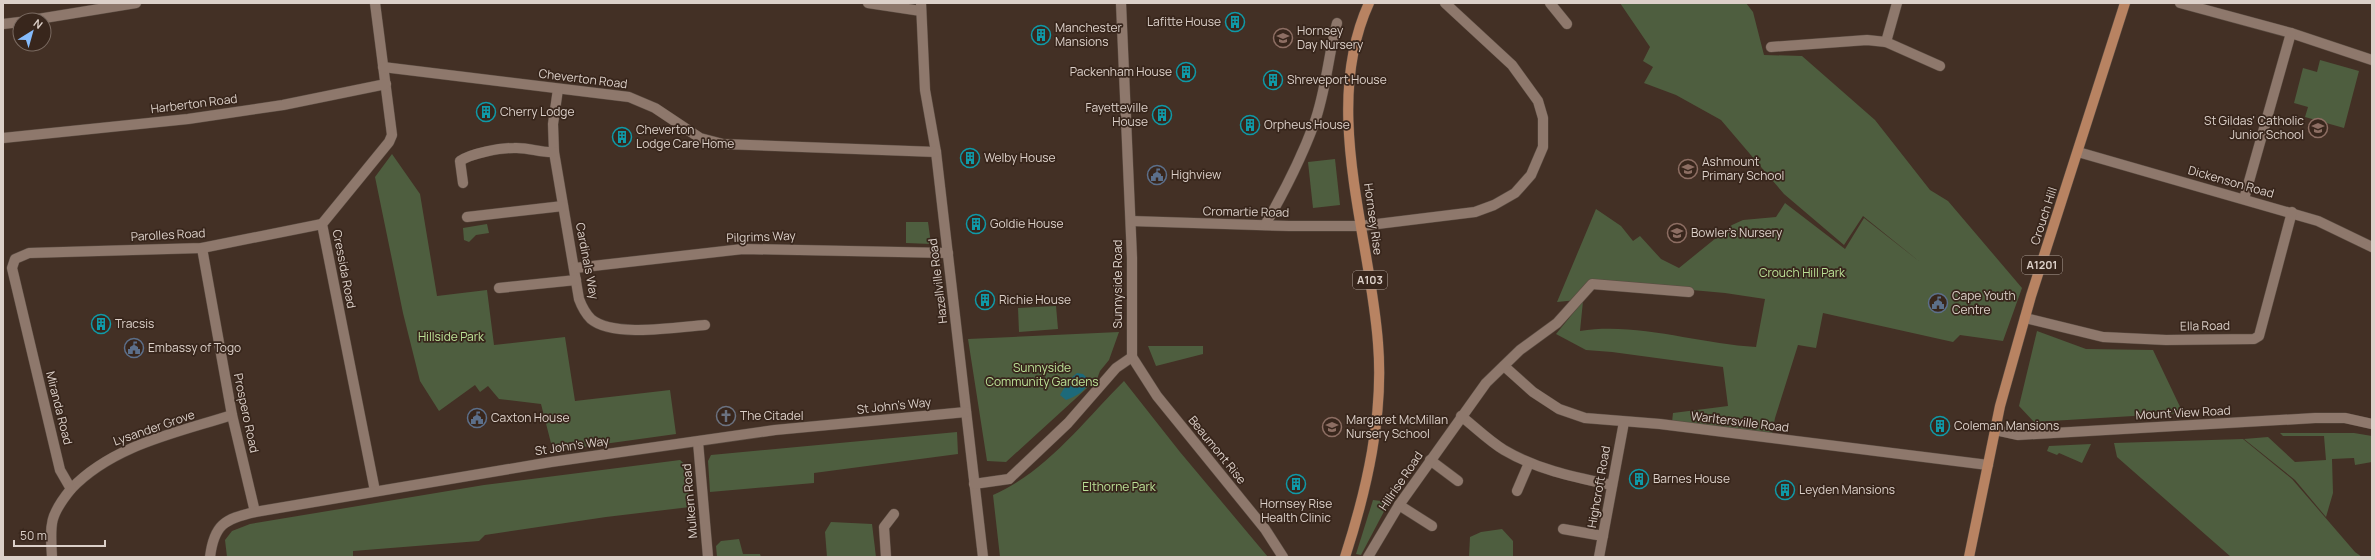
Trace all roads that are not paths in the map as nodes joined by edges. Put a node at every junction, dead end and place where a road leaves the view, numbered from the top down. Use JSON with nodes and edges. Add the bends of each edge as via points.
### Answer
{"nodes":[{"id":1,"x":136,"y":3,"type":"edge"},
{"id":2,"x":375,"y":3,"type":"edge"},
{"id":3,"x":868,"y":3,"type":"edge"},
{"id":4,"x":1121,"y":3,"type":"edge"},
{"id":5,"x":1369,"y":3,"type":"edge"},
{"id":6,"x":1446,"y":3,"type":"edge"},
{"id":7,"x":1550,"y":3,"type":"edge"},
{"id":8,"x":1898,"y":3,"type":"edge"},
{"id":9,"x":2125,"y":3,"type":"edge"},
{"id":10,"x":2180,"y":3,"type":"edge"},
{"id":11,"x":921,"y":7,"type":"edge"},
{"id":12,"x":52,"y":17,"type":"edge"},
{"id":13,"x":1337,"y":23,"type":"dead end"},
{"id":14,"x":1567,"y":24,"type":"dead end"},
{"id":15,"x":2291,"y":33,"type":"junction"},
{"id":16,"x":1886,"y":42,"type":"junction"},
{"id":17,"x":1771,"y":47,"type":"dead end"},
{"id":18,"x":2372,"y":60,"type":"edge"},
{"id":19,"x":1940,"y":66,"type":"dead end"},
{"id":20,"x":384,"y":67,"type":"junction"},
{"id":21,"x":386,"y":84,"type":"junction"},
{"id":22,"x":558,"y":89,"type":"junction"},
{"id":23,"x":3,"y":138,"type":"edge"},
{"id":24,"x":554,"y":152,"type":"junction"},
{"id":25,"x":936,"y":152,"type":"junction"},
{"id":26,"x":2078,"y":152,"type":"junction"},
{"id":27,"x":463,"y":183,"type":"dead end"},
{"id":28,"x":2244,"y":199,"type":"junction"},
{"id":29,"x":563,"y":206,"type":"junction"},
{"id":30,"x":2292,"y":212,"type":"junction"},
{"id":31,"x":467,"y":217,"type":"dead end"},
{"id":32,"x":1131,"y":221,"type":"junction"},
{"id":33,"x":322,"y":224,"type":"junction"},
{"id":34,"x":1265,"y":226,"type":"junction"},
{"id":35,"x":1361,"y":226,"type":"junction"},
{"id":36,"x":2372,"y":247,"type":"edge"},
{"id":37,"x":202,"y":248,"type":"junction"},
{"id":38,"x":948,"y":253,"type":"junction"},
{"id":39,"x":15,"y":259,"type":"joint"},
{"id":40,"x":575,"y":268,"type":"junction"},
{"id":41,"x":576,"y":280,"type":"junction"},
{"id":42,"x":499,"y":288,"type":"dead end"},
{"id":43,"x":1689,"y":292,"type":"dead end"},
{"id":44,"x":2025,"y":320,"type":"junction"},
{"id":45,"x":705,"y":325,"type":"dead end"},
{"id":46,"x":1132,"y":357,"type":"junction"},
{"id":47,"x":1504,"y":361,"type":"junction"},
{"id":48,"x":966,"y":412,"type":"junction"},
{"id":49,"x":232,"y":415,"type":"junction"},
{"id":50,"x":1461,"y":416,"type":"junction"},
{"id":51,"x":1624,"y":422,"type":"junction"},
{"id":52,"x":2372,"y":424,"type":"edge"},
{"id":53,"x":1995,"y":430,"type":"junction"},
{"id":54,"x":698,"y":442,"type":"junction"},
{"id":55,"x":1430,"y":460,"type":"junction"},
{"id":56,"x":1529,"y":463,"type":"junction"},
{"id":57,"x":1988,"y":465,"type":"junction"},
{"id":58,"x":1458,"y":481,"type":"dead end"},
{"id":59,"x":974,"y":484,"type":"junction"},
{"id":60,"x":1612,"y":485,"type":"junction"},
{"id":61,"x":70,"y":489,"type":"junction"},
{"id":62,"x":375,"y":491,"type":"junction"},
{"id":63,"x":1517,"y":491,"type":"dead end"},
{"id":64,"x":1399,"y":505,"type":"junction"},
{"id":65,"x":255,"y":512,"type":"junction"},
{"id":66,"x":894,"y":514,"type":"dead end"},
{"id":67,"x":1432,"y":526,"type":"dead end"},
{"id":68,"x":1562,"y":529,"type":"dead end"},
{"id":69,"x":1603,"y":536,"type":"junction"},
{"id":70,"x":52,"y":557,"type":"edge"},
{"id":71,"x":210,"y":557,"type":"edge"},
{"id":72,"x":708,"y":557,"type":"edge"},
{"id":73,"x":886,"y":557,"type":"edge"},
{"id":74,"x":983,"y":557,"type":"edge"},
{"id":75,"x":1283,"y":557,"type":"edge"},
{"id":76,"x":1345,"y":557,"type":"edge"},
{"id":77,"x":1368,"y":557,"type":"edge"},
{"id":78,"x":1599,"y":557,"type":"edge"},
{"id":79,"x":1969,"y":557,"type":"edge"}],
"edges":[{"from":1,"to":12,"type":"street"},
{"from":2,"to":20,"type":"street","name":"Cressida Road"},
{"from":3,"to":11,"type":"street"},
{"from":4,"to":32,"type":"street","name":"Sunnyside Road"},
{"from":5,"to":35,"type":"main road","name":"Hornsey Rise","number":"A103","via":[[1356,41],[1348,101],[1352,163]]},
{"from":6,"to":35,"type":"street","name":"Cromartie Road","via":[[1512,65],[1538,101],[1543,118],[1543,147],[1531,175],[1515,193],[1494,205],[1475,212]]},
{"from":7,"to":14,"type":"street"},
{"from":8,"to":16,"type":"street"},
{"from":9,"to":26,"type":"main road","name":"Crouch Hill","number":"A1201"},
{"from":10,"to":15,"type":"street"},
{"from":11,"to":25,"type":"street","name":"Hazellville Road","via":[[925,90]]},
{"from":13,"to":34,"type":"street","via":[[1314,124]]},
{"from":15,"to":18,"type":"street"},
{"from":15,"to":28,"type":"street"},
{"from":16,"to":17,"type":"street","via":[[1867,40]]},
{"from":16,"to":19,"type":"street"},
{"from":20,"to":21,"type":"street","name":"Cressida Road"},
{"from":20,"to":22,"type":"street","name":"Cheverton Road"},
{"from":21,"to":23,"type":"street","name":"Harberton Road","via":[[283,105],[188,119]]},
{"from":21,"to":33,"type":"street","name":"Cressida Road","via":[[392,135],[389,142]]},
{"from":22,"to":24,"type":"street","name":"Cardinals Way","via":[[553,124]]},
{"from":22,"to":25,"type":"street","name":"Cheverton Road","via":[[629,97],[655,108],[700,138],[723,144]]},
{"from":24,"to":27,"type":"street","via":[[541,153],[515,148],[468,156],[460,161]]},
{"from":24,"to":29,"type":"street","name":"Cardinals Way"},
{"from":25,"to":38,"type":"street","name":"Hazellville Road"},
{"from":26,"to":28,"type":"street","name":"Dickenson Road"},
{"from":26,"to":44,"type":"main road","name":"Crouch Hill","number":"A1201"},
{"from":28,"to":30,"type":"street","name":"Dickenson Road"},
{"from":29,"to":31,"type":"street"},
{"from":29,"to":40,"type":"street","name":"Cardinals Way"},
{"from":30,"to":36,"type":"street","name":"Dickenson Road","via":[[2318,221]]},
{"from":30,"to":44,"type":"street","name":"Ella Road","via":[[2258,336],[2254,339],[2166,340],[2103,337]]},
{"from":32,"to":34,"type":"street","name":"Cromartie Road"},
{"from":32,"to":46,"type":"street","name":"Sunnyside Road"},
{"from":33,"to":37,"type":"street","name":"Parolles Road"},
{"from":33,"to":62,"type":"street","name":"Cressida Road"},
{"from":34,"to":35,"type":"street","name":"Cromartie Road"},
{"from":35,"to":76,"type":"main road","name":"Hornsey Rise","number":"A103","via":[[1375,310],[1379,396],[1362,505]]},
{"from":37,"to":39,"type":"street","name":"Parolles Road","via":[[29,253]]},
{"from":37,"to":49,"type":"street","name":"Prospero Road"},
{"from":38,"to":40,"type":"street","name":"Pilgrims Way","via":[[743,249]]},
{"from":38,"to":48,"type":"street","name":"Hazellville Road"},
{"from":39,"to":61,"type":"street","name":"Miranda Road","via":[[12,268],[15,283],[60,470]]},
{"from":40,"to":41,"type":"street","name":"Cardinals Way"},
{"from":41,"to":42,"type":"street"},
{"from":41,"to":45,"type":"street","name":"Cardinals Way","via":[[583,310],[592,320],[606,328],[646,331]]},
{"from":43,"to":47,"type":"street","name":"Hillrise Road","via":[[1592,284],[1557,323]]},
{"from":44,"to":53,"type":"main road","name":"Crouch Hill","number":"A1201"},
{"from":46,"to":59,"type":"street","via":[[1116,368],[1068,423],[1009,479]]},
{"from":46,"to":75,"type":"street","name":"Beaumont Rise","via":[[1157,396]]},
{"from":47,"to":50,"type":"street","name":"Hillrise Road"},
{"from":47,"to":51,"type":"street","name":"Warltersville Road","via":[[1533,392],[1569,414]]},
{"from":48,"to":54,"type":"street","name":"St John's Way","via":[[775,430]]},
{"from":48,"to":59,"type":"street","name":"Hazellville Road"},
{"from":49,"to":61,"type":"street","name":"Lysander Grove","via":[[122,451],[84,475]]},
{"from":49,"to":65,"type":"street","name":"Prospero Road"},
{"from":50,"to":55,"type":"street","name":"Hillrise Road"},
{"from":50,"to":56,"type":"street","via":[[1504,450]]},
{"from":51,"to":57,"type":"street","name":"Warltersville Road"},
{"from":51,"to":60,"type":"street","name":"Highcroft Road"},
{"from":52,"to":53,"type":"street","name":"Mount View Road","via":[[2345,418],[2316,418],[2018,435]]},
{"from":53,"to":57,"type":"main road","name":"Crouch Hill","number":"A1201"},
{"from":54,"to":62,"type":"street","name":"St John's Way","via":[[551,462]]},
{"from":54,"to":72,"type":"street","name":"Mulkern Road"},
{"from":55,"to":58,"type":"street"},
{"from":55,"to":64,"type":"street","name":"Hillrise Road"},
{"from":56,"to":60,"type":"street","via":[[1557,473]]},
{"from":56,"to":63,"type":"street"},
{"from":57,"to":79,"type":"main road","name":"Crouch Hill","number":"A1201"},
{"from":59,"to":74,"type":"street","name":"Hazellville Road"},
{"from":60,"to":69,"type":"street","name":"Highcroft Road"},
{"from":61,"to":70,"type":"street","via":[[58,505],[50,525]]},
{"from":62,"to":65,"type":"street","name":"St John's Way"},
{"from":64,"to":67,"type":"street"},
{"from":64,"to":77,"type":"street","name":"Hillrise Road"},
{"from":65,"to":71,"type":"street","name":"St John's Way","via":[[236,516],[222,526],[212,539]]},
{"from":66,"to":73,"type":"street","via":[[884,527]]},
{"from":68,"to":69,"type":"street"},
{"from":69,"to":78,"type":"street","name":"Highcroft Road"}]}
